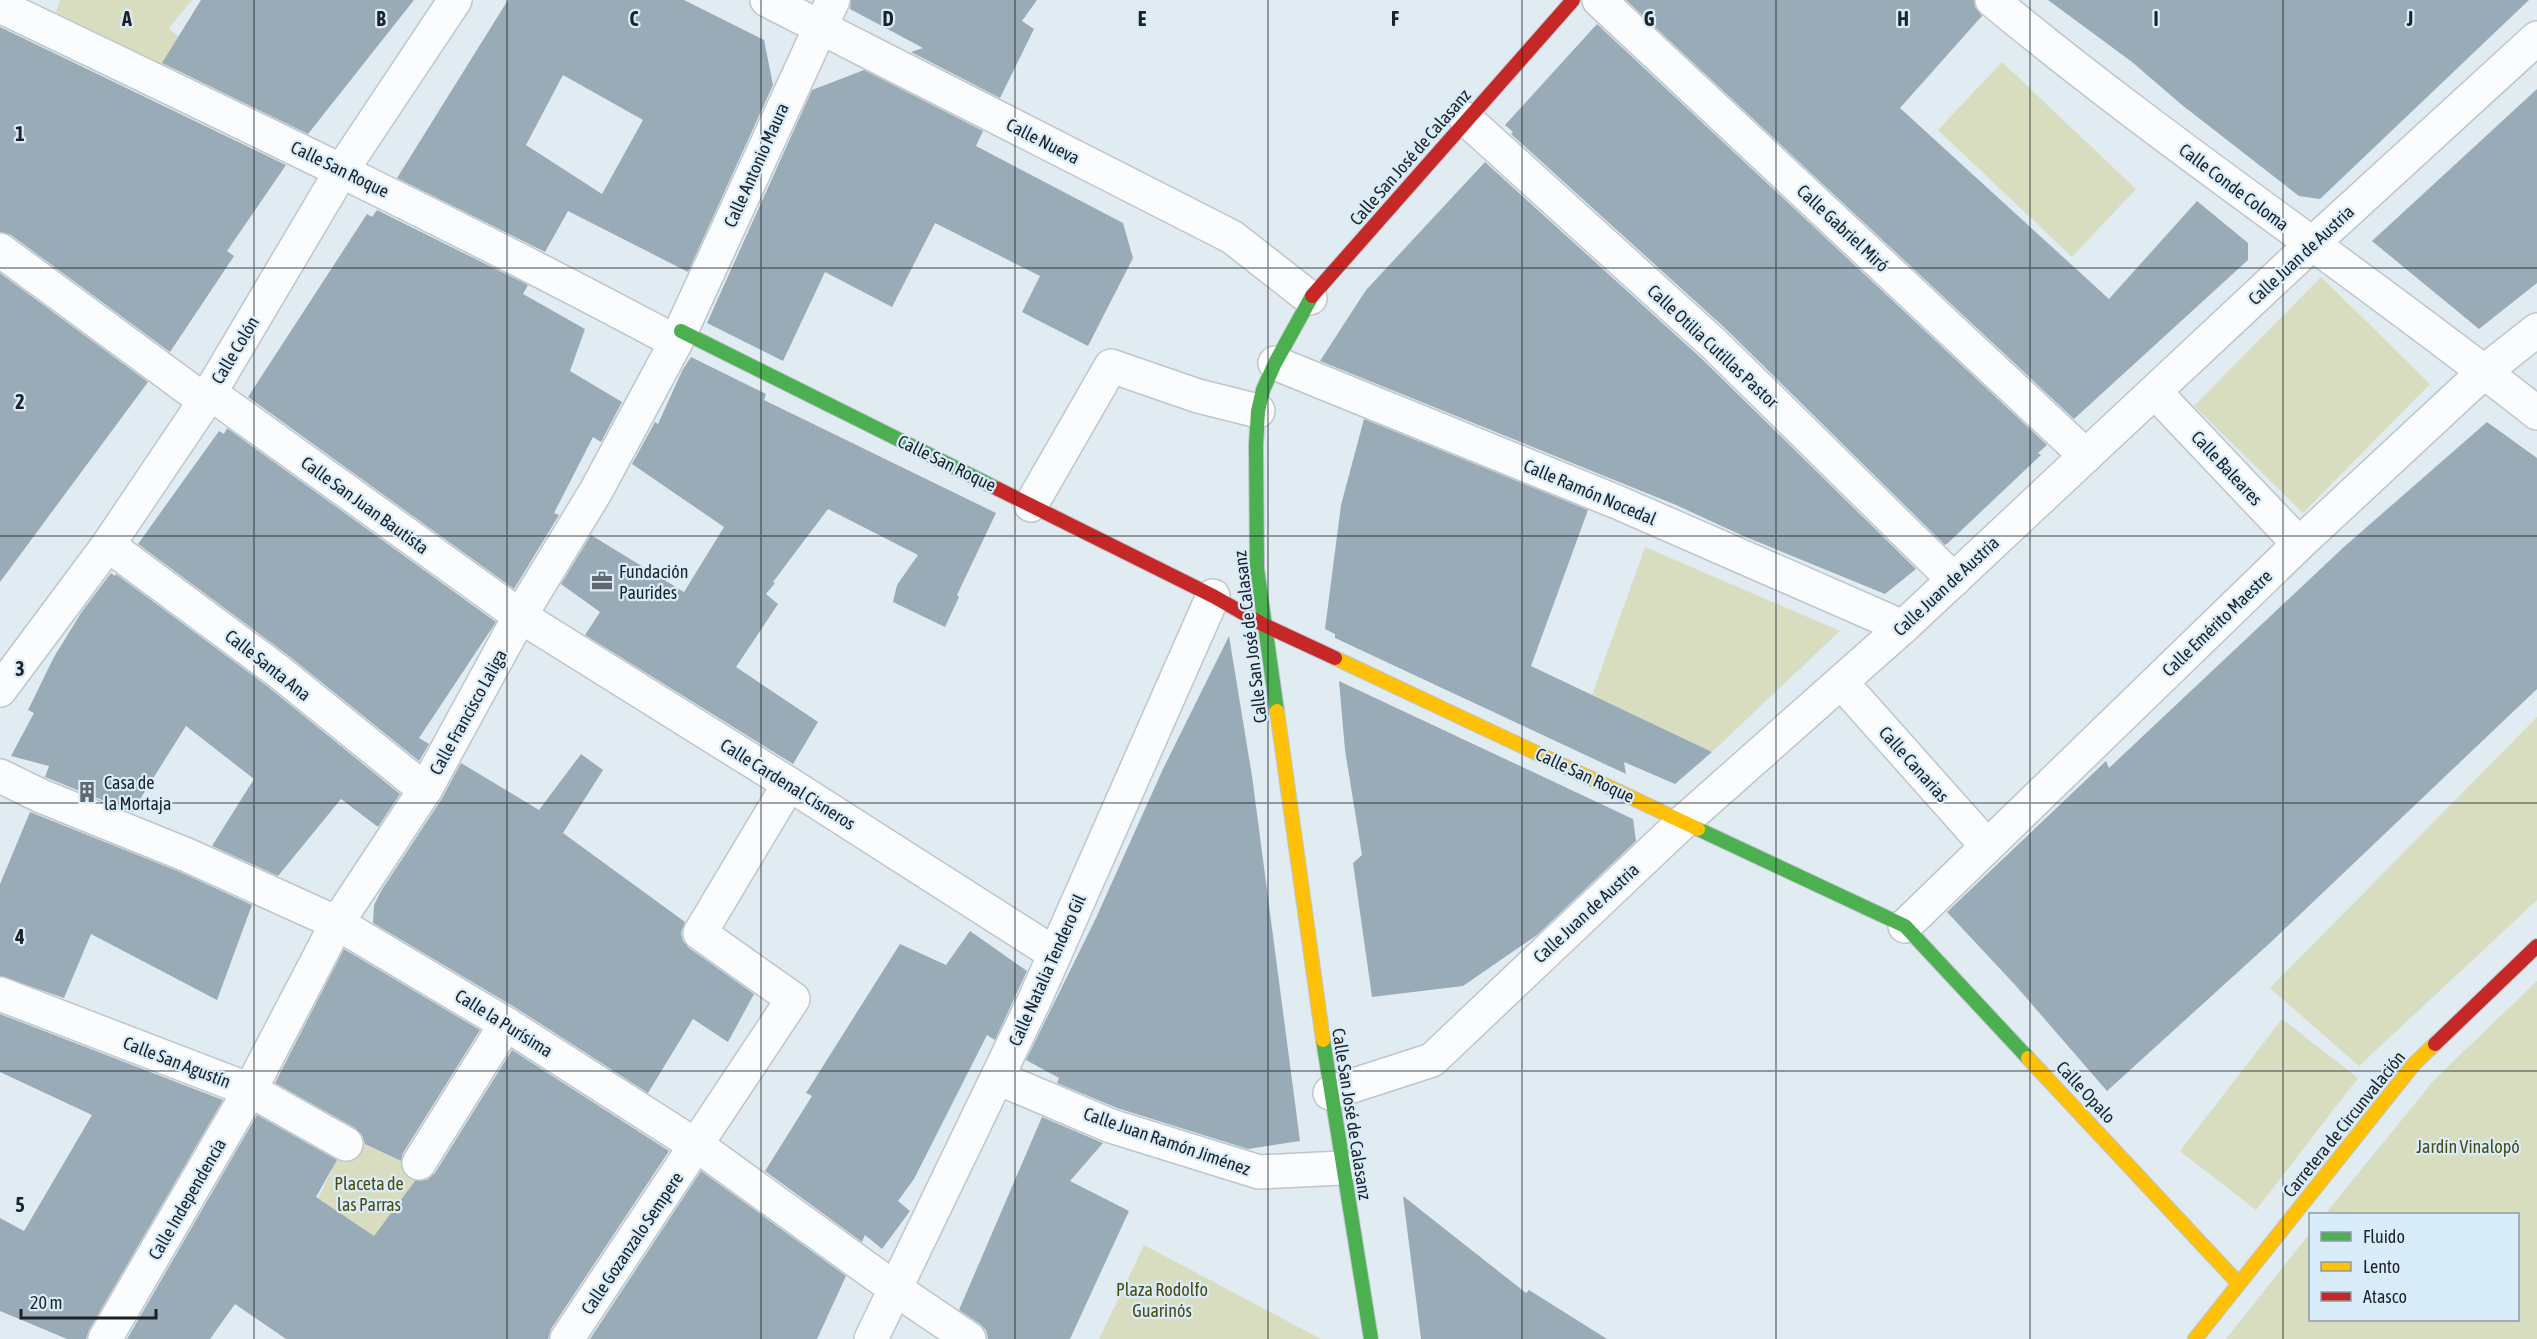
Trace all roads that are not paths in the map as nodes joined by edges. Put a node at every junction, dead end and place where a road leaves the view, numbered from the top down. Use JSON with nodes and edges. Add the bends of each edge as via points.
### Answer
{"nodes":[{"id":1,"x":455,"y":0,"type":"edge"},
{"id":2,"x":767,"y":0,"type":"edge"},
{"id":3,"x":1573,"y":0,"type":"edge"},
{"id":4,"x":1599,"y":0,"type":"edge"},
{"id":5,"x":1992,"y":0,"type":"edge"},
{"id":6,"x":0,"y":6,"type":"edge"},
{"id":7,"x":826,"y":13,"type":"edge"},
{"id":8,"x":2537,"y":38,"type":"edge"},
{"id":9,"x":1466,"y":119,"type":"junction"},
{"id":10,"x":342,"y":170,"type":"junction"},
{"id":11,"x":2312,"y":244,"type":"junction"},
{"id":12,"x":0,"y":250,"type":"edge"},
{"id":13,"x":1310,"y":298,"type":"junction"},
{"id":14,"x":2537,"y":330,"type":"edge"},
{"id":15,"x":678,"y":336,"type":"junction"},
{"id":16,"x":1275,"y":363,"type":"junction"},
{"id":17,"x":2485,"y":371,"type":"junction"},
{"id":18,"x":2156,"y":392,"type":"junction"},
{"id":19,"x":207,"y":397,"type":"junction"},
{"id":20,"x":1258,"y":411,"type":"junction"},
{"id":21,"x":2537,"y":412,"type":"edge"},
{"id":22,"x":2086,"y":456,"type":"junction"},
{"id":23,"x":1031,"y":505,"type":"junction"},
{"id":24,"x":2299,"y":544,"type":"junction"},
{"id":25,"x":108,"y":545,"type":"junction"},
{"id":26,"x":1954,"y":580,"type":"junction"},
{"id":27,"x":1213,"y":596,"type":"junction"},
{"id":28,"x":520,"y":616,"type":"junction"},
{"id":29,"x":1264,"y":625,"type":"junction"},
{"id":30,"x":1903,"y":627,"type":"junction"},
{"id":31,"x":1841,"y":682,"type":"junction"},
{"id":32,"x":0,"y":690,"type":"edge"},
{"id":33,"x":0,"y":776,"type":"edge"},
{"id":34,"x":789,"y":784,"type":"junction"},
{"id":35,"x":425,"y":790,"type":"junction"},
{"id":36,"x":1683,"y":822,"type":"junction"},
{"id":37,"x":1987,"y":846,"type":"junction"},
{"id":38,"x":337,"y":923,"type":"junction"},
{"id":39,"x":1905,"y":926,"type":"junction"},
{"id":40,"x":2537,"y":946,"type":"edge"},
{"id":41,"x":1055,"y":954,"type":"junction"},
{"id":42,"x":0,"y":994,"type":"edge"},
{"id":43,"x":506,"y":1024,"type":"junction"},
{"id":44,"x":998,"y":1078,"type":"junction"},
{"id":45,"x":250,"y":1090,"type":"junction"},
{"id":46,"x":1330,"y":1093,"type":"junction"},
{"id":47,"x":346,"y":1144,"type":"dead end"},
{"id":48,"x":697,"y":1147,"type":"junction"},
{"id":49,"x":420,"y":1163,"type":"dead end"},
{"id":50,"x":1341,"y":1168,"type":"junction"},
{"id":51,"x":2239,"y":1284,"type":"junction"},
{"id":52,"x":894,"y":1288,"type":"junction"},
{"id":53,"x":1374,"y":1336,"type":"edge"},
{"id":54,"x":105,"y":1339,"type":"edge"},
{"id":55,"x":567,"y":1339,"type":"edge"},
{"id":56,"x":871,"y":1339,"type":"edge"},
{"id":57,"x":969,"y":1339,"type":"edge"},
{"id":58,"x":2195,"y":1339,"type":"edge"}],
"edges":[{"from":1,"to":10,"type":"street","name":"Calle Colón"},
{"from":2,"to":7,"type":"street","name":"Calle Nueva"},
{"from":3,"to":9,"type":"street","name":"Calle San José de Calasanz"},
{"from":4,"to":22,"type":"street","name":"Calle Gabriel Miró"},
{"from":5,"to":11,"type":"street","name":"Calle Conde Coloma","via":[[2043,43]]},
{"from":6,"to":10,"type":"street","name":"Calle San Roque"},
{"from":7,"to":13,"type":"street","name":"Calle Nueva","via":[[1232,237]]},
{"from":7,"to":15,"type":"street","name":"Calle Antonio Maura"},
{"from":8,"to":11,"type":"street","name":"Calle Juan de Austria"},
{"from":9,"to":13,"type":"street","name":"Calle San José de Calasanz"},
{"from":9,"to":26,"type":"street","name":"Calle Otilia Cutillas Pastor","via":[[1714,344]]},
{"from":10,"to":15,"type":"street","name":"Calle San Roque"},
{"from":10,"to":19,"type":"street","name":"Calle Colón"},
{"from":11,"to":17,"type":"street","name":"Calle Conde Coloma"},
{"from":11,"to":18,"type":"street","name":"Calle Juan de Austria"},
{"from":12,"to":19,"type":"street","name":"Calle San Juan Bautista"},
{"from":13,"to":16,"type":"street","name":"Calle San José de Calasanz"},
{"from":14,"to":17,"type":"street","name":"Calle Emérito Maestre"},
{"from":15,"to":23,"type":"street","name":"Calle San Roque"},
{"from":15,"to":28,"type":"street","name":"Calle Francisco Laliga","via":[[596,491]]},
{"from":16,"to":20,"type":"street","name":"Calle San José de Calasanz"},
{"from":16,"to":30,"type":"street","name":"Calle Ramón Nocedal","via":[[1617,502]]},
{"from":17,"to":21,"type":"street","name":"Calle Conde Coloma"},
{"from":17,"to":24,"type":"street","name":"Calle Emérito Maestre"},
{"from":18,"to":22,"type":"street","name":"Calle Juan de Austria"},
{"from":18,"to":24,"type":"street","name":"Calle Baleares"},
{"from":19,"to":25,"type":"street","name":"Calle Colón"},
{"from":19,"to":28,"type":"street","name":"Calle San Juan Bautista"},
{"from":20,"to":23,"type":"street","via":[[1198,396],[1111,366]]},
{"from":20,"to":29,"type":"street","name":"Calle San José de Calasanz","via":[[1257,569]]},
{"from":22,"to":26,"type":"street","name":"Calle Juan de Austria"},
{"from":23,"to":27,"type":"street","name":"Calle San Roque"},
{"from":24,"to":37,"type":"street","name":"Calle Emérito Maestre"},
{"from":25,"to":32,"type":"street","name":"Calle Colón"},
{"from":25,"to":35,"type":"street","name":"Calle Santa Ana","via":[[278,671]]},
{"from":26,"to":30,"type":"street","name":"Calle Juan de Austria"},
{"from":27,"to":29,"type":"street","name":"Calle San Roque"},
{"from":27,"to":41,"type":"street","name":"Calle Natalia Tendero Gil"},
{"from":28,"to":34,"type":"street","name":"Calle Cardenal Cisneros"},
{"from":28,"to":35,"type":"street","name":"Calle Francisco Laliga"},
{"from":29,"to":36,"type":"street","name":"Calle San Roque"},
{"from":29,"to":46,"type":"street","name":"Calle San José de Calasanz"},
{"from":30,"to":31,"type":"street","name":"Calle Juan de Austria"},
{"from":31,"to":36,"type":"street","name":"Calle Juan de Austria"},
{"from":31,"to":37,"type":"street","name":"Calle Canarias"},
{"from":33,"to":38,"type":"street","name":"Calle la Purísima"},
{"from":34,"to":41,"type":"street","name":"Calle Cardenal Cisneros"},
{"from":34,"to":48,"type":"street","name":"Calle Gozanzalo Sempere","via":[[700,933],[794,999]]},
{"from":35,"to":38,"type":"street","name":"Calle Francisco Laliga"},
{"from":36,"to":39,"type":"street","name":"Calle San Roque"},
{"from":36,"to":46,"type":"street","name":"Calle Juan de Austria","via":[[1432,1060]]},
{"from":37,"to":39,"type":"street","name":"Calle Emérito Maestre"},
{"from":38,"to":43,"type":"street","name":"Calle la Purísima"},
{"from":38,"to":45,"type":"street","name":"Calle Francisco Laliga"},
{"from":39,"to":51,"type":"street","name":"Calle Opalo"},
{"from":40,"to":51,"type":"street","name":"Carretera de Circunvalación","via":[[2414,1064]]},
{"from":41,"to":44,"type":"street","name":"Calle Natalia Tendero Gil"},
{"from":42,"to":45,"type":"street","name":"Calle San Agustín"},
{"from":43,"to":48,"type":"street","name":"Calle la Purísima"},
{"from":43,"to":49,"type":"street"},
{"from":44,"to":50,"type":"street","name":"Calle Juan Ramón Jiménez","via":[[1111,1126],[1259,1172]]},
{"from":44,"to":52,"type":"street","name":"Calle Natalia Tendero Gil"},
{"from":45,"to":47,"type":"street","name":"Calle San Agustín"},
{"from":45,"to":54,"type":"street","name":"Calle Independencia"},
{"from":46,"to":50,"type":"street","name":"Calle San José de Calasanz"},
{"from":48,"to":52,"type":"street","name":"Calle la Purísima"},
{"from":48,"to":55,"type":"street","name":"Calle Gozanzalo Sempere"},
{"from":50,"to":53,"type":"street","name":"Calle San José de Calasanz"},
{"from":51,"to":58,"type":"street","name":"Carretera de Circunvalación"},
{"from":52,"to":56,"type":"street","name":"Calle Natalia Tendero Gil"},
{"from":52,"to":57,"type":"street","name":"Calle la Purísima"}]}
